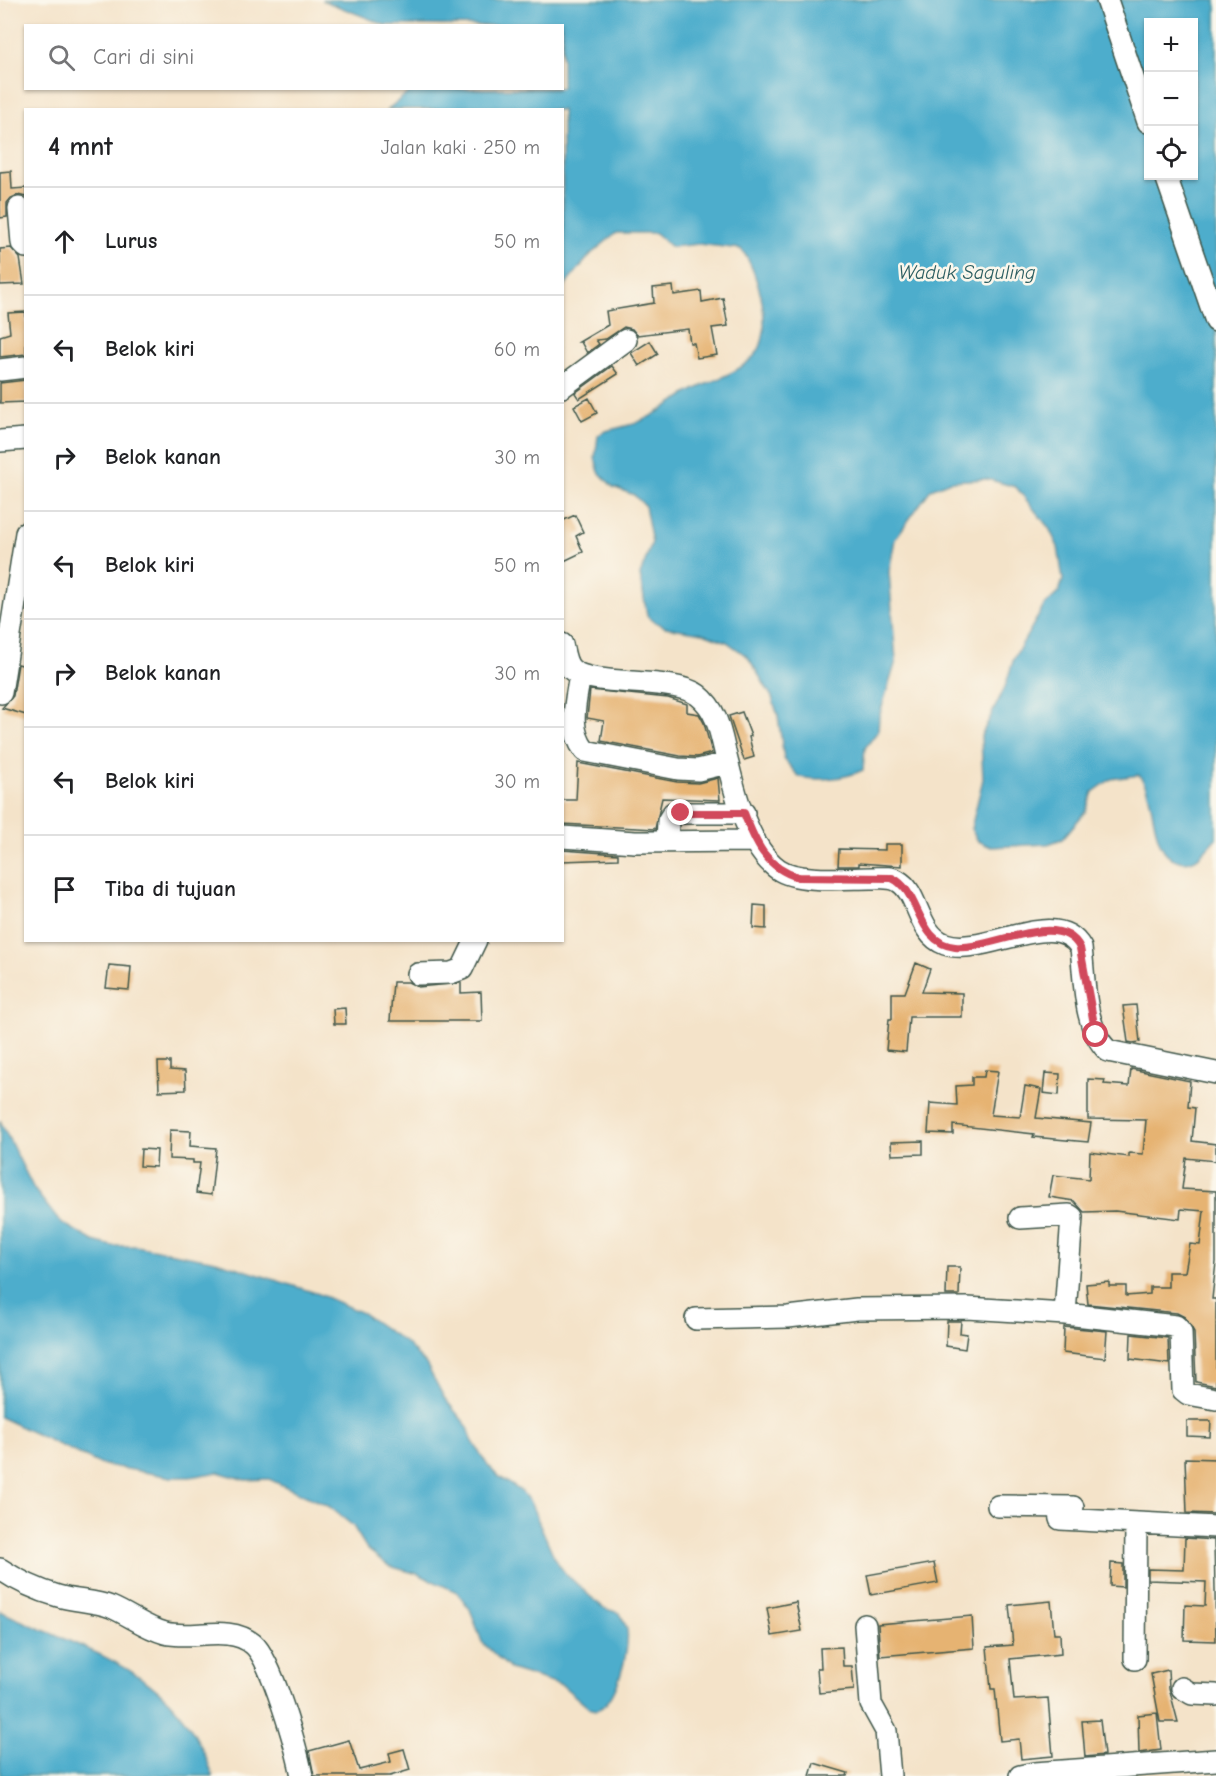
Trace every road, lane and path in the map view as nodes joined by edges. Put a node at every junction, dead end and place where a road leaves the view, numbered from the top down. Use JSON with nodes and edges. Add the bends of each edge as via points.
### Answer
{"nodes":[{"id":1,"x":1107,"y":0,"type":"edge"},
{"id":2,"x":1144,"y":107,"type":"edge"},
{"id":3,"x":1167,"y":180,"type":"edge"},
{"id":4,"x":19,"y":208,"type":"dead end"},
{"id":5,"x":24,"y":245,"type":"edge"},
{"id":6,"x":1216,"y":321,"type":"edge"},
{"id":7,"x":626,"y":340,"type":"dead end"},
{"id":8,"x":24,"y":367,"type":"edge"},
{"id":9,"x":0,"y":370,"type":"edge"},
{"id":10,"x":564,"y":386,"type":"edge"},
{"id":11,"x":24,"y":439,"type":"edge"},
{"id":12,"x":0,"y":441,"type":"edge"},
{"id":13,"x":24,"y":545,"type":"edge"},
{"id":14,"x":564,"y":652,"type":"edge"},
{"id":15,"x":580,"y":675,"type":"junction"},
{"id":16,"x":1,"y":693,"type":"edge"},
{"id":17,"x":728,"y":763,"type":"junction"},
{"id":18,"x":744,"y":813,"type":"junction"},
{"id":19,"x":564,"y":837,"type":"edge"},
{"id":20,"x":755,"y":841,"type":"junction"},
{"id":21,"x":667,"y":842,"type":"junction"},
{"id":22,"x":475,"y":942,"type":"edge"},
{"id":23,"x":418,"y":974,"type":"dead end"},
{"id":24,"x":1216,"y":1073,"type":"edge"},
{"id":25,"x":1020,"y":1218,"type":"dead end"},
{"id":26,"x":1065,"y":1314,"type":"junction"},
{"id":27,"x":696,"y":1319,"type":"dead end"},
{"id":28,"x":1216,"y":1399,"type":"edge"},
{"id":29,"x":998,"y":1506,"type":"dead end"},
{"id":30,"x":1136,"y":1523,"type":"junction"},
{"id":31,"x":1216,"y":1527,"type":"edge"},
{"id":32,"x":0,"y":1569,"type":"edge"},
{"id":33,"x":865,"y":1625,"type":"dead end"},
{"id":34,"x":1135,"y":1659,"type":"dead end"},
{"id":35,"x":1182,"y":1688,"type":"dead end"},
{"id":36,"x":1216,"y":1695,"type":"edge"},
{"id":37,"x":1216,"y":1760,"type":"edge"},
{"id":38,"x":302,"y":1776,"type":"edge"},
{"id":39,"x":890,"y":1776,"type":"edge"},
{"id":40,"x":1020,"y":1776,"type":"edge"}],
"edges":[{"from":1,"to":2,"type":"street"},
{"from":3,"to":6,"type":"street"},
{"from":4,"to":5,"type":"street"},
{"from":7,"to":10,"type":"street"},
{"from":8,"to":9,"type":"street"},
{"from":11,"to":12,"type":"street"},
{"from":13,"to":16,"type":"street"},
{"from":14,"to":15,"type":"street","via":[[566,661]]},
{"from":15,"to":17,"type":"street","via":[[686,688],[711,708]]},
{"from":15,"to":17,"type":"street","via":[[573,725],[577,742],[585,751],[678,769],[698,770]]},
{"from":17,"to":18,"type":"street"},
{"from":18,"to":20,"type":"street"},
{"from":18,"to":21,"type":"street","via":[[673,813],[668,821]]},
{"from":19,"to":21,"type":"street"},
{"from":20,"to":21,"type":"street"},
{"from":20,"to":24,"type":"street","via":[[785,873],[798,877],[892,878],[900,882],[927,929],[942,944],[969,946],[1042,931],[1066,932],[1076,938],[1080,948],[1092,1026],[1108,1051]]},
{"from":22,"to":23,"type":"street","via":[[462,969]]},
{"from":25,"to":26,"type":"street","via":[[1072,1217]]},
{"from":26,"to":27,"type":"street","via":[[967,1308],[856,1309],[788,1317]]},
{"from":26,"to":28,"type":"street","via":[[1176,1326],[1180,1332],[1183,1390]]},
{"from":29,"to":30,"type":"street","via":[[1069,1511]]},
{"from":30,"to":31,"type":"street"},
{"from":30,"to":34,"type":"street"},
{"from":32,"to":38,"type":"street","via":[[20,1582],[58,1596],[111,1607],[167,1634],[232,1635],[254,1645],[271,1673],[293,1735]]},
{"from":33,"to":39,"type":"street","via":[[871,1704],[886,1731]]},
{"from":35,"to":36,"type":"street","via":[[1192,1694]]},
{"from":37,"to":40,"type":"street"}]}
